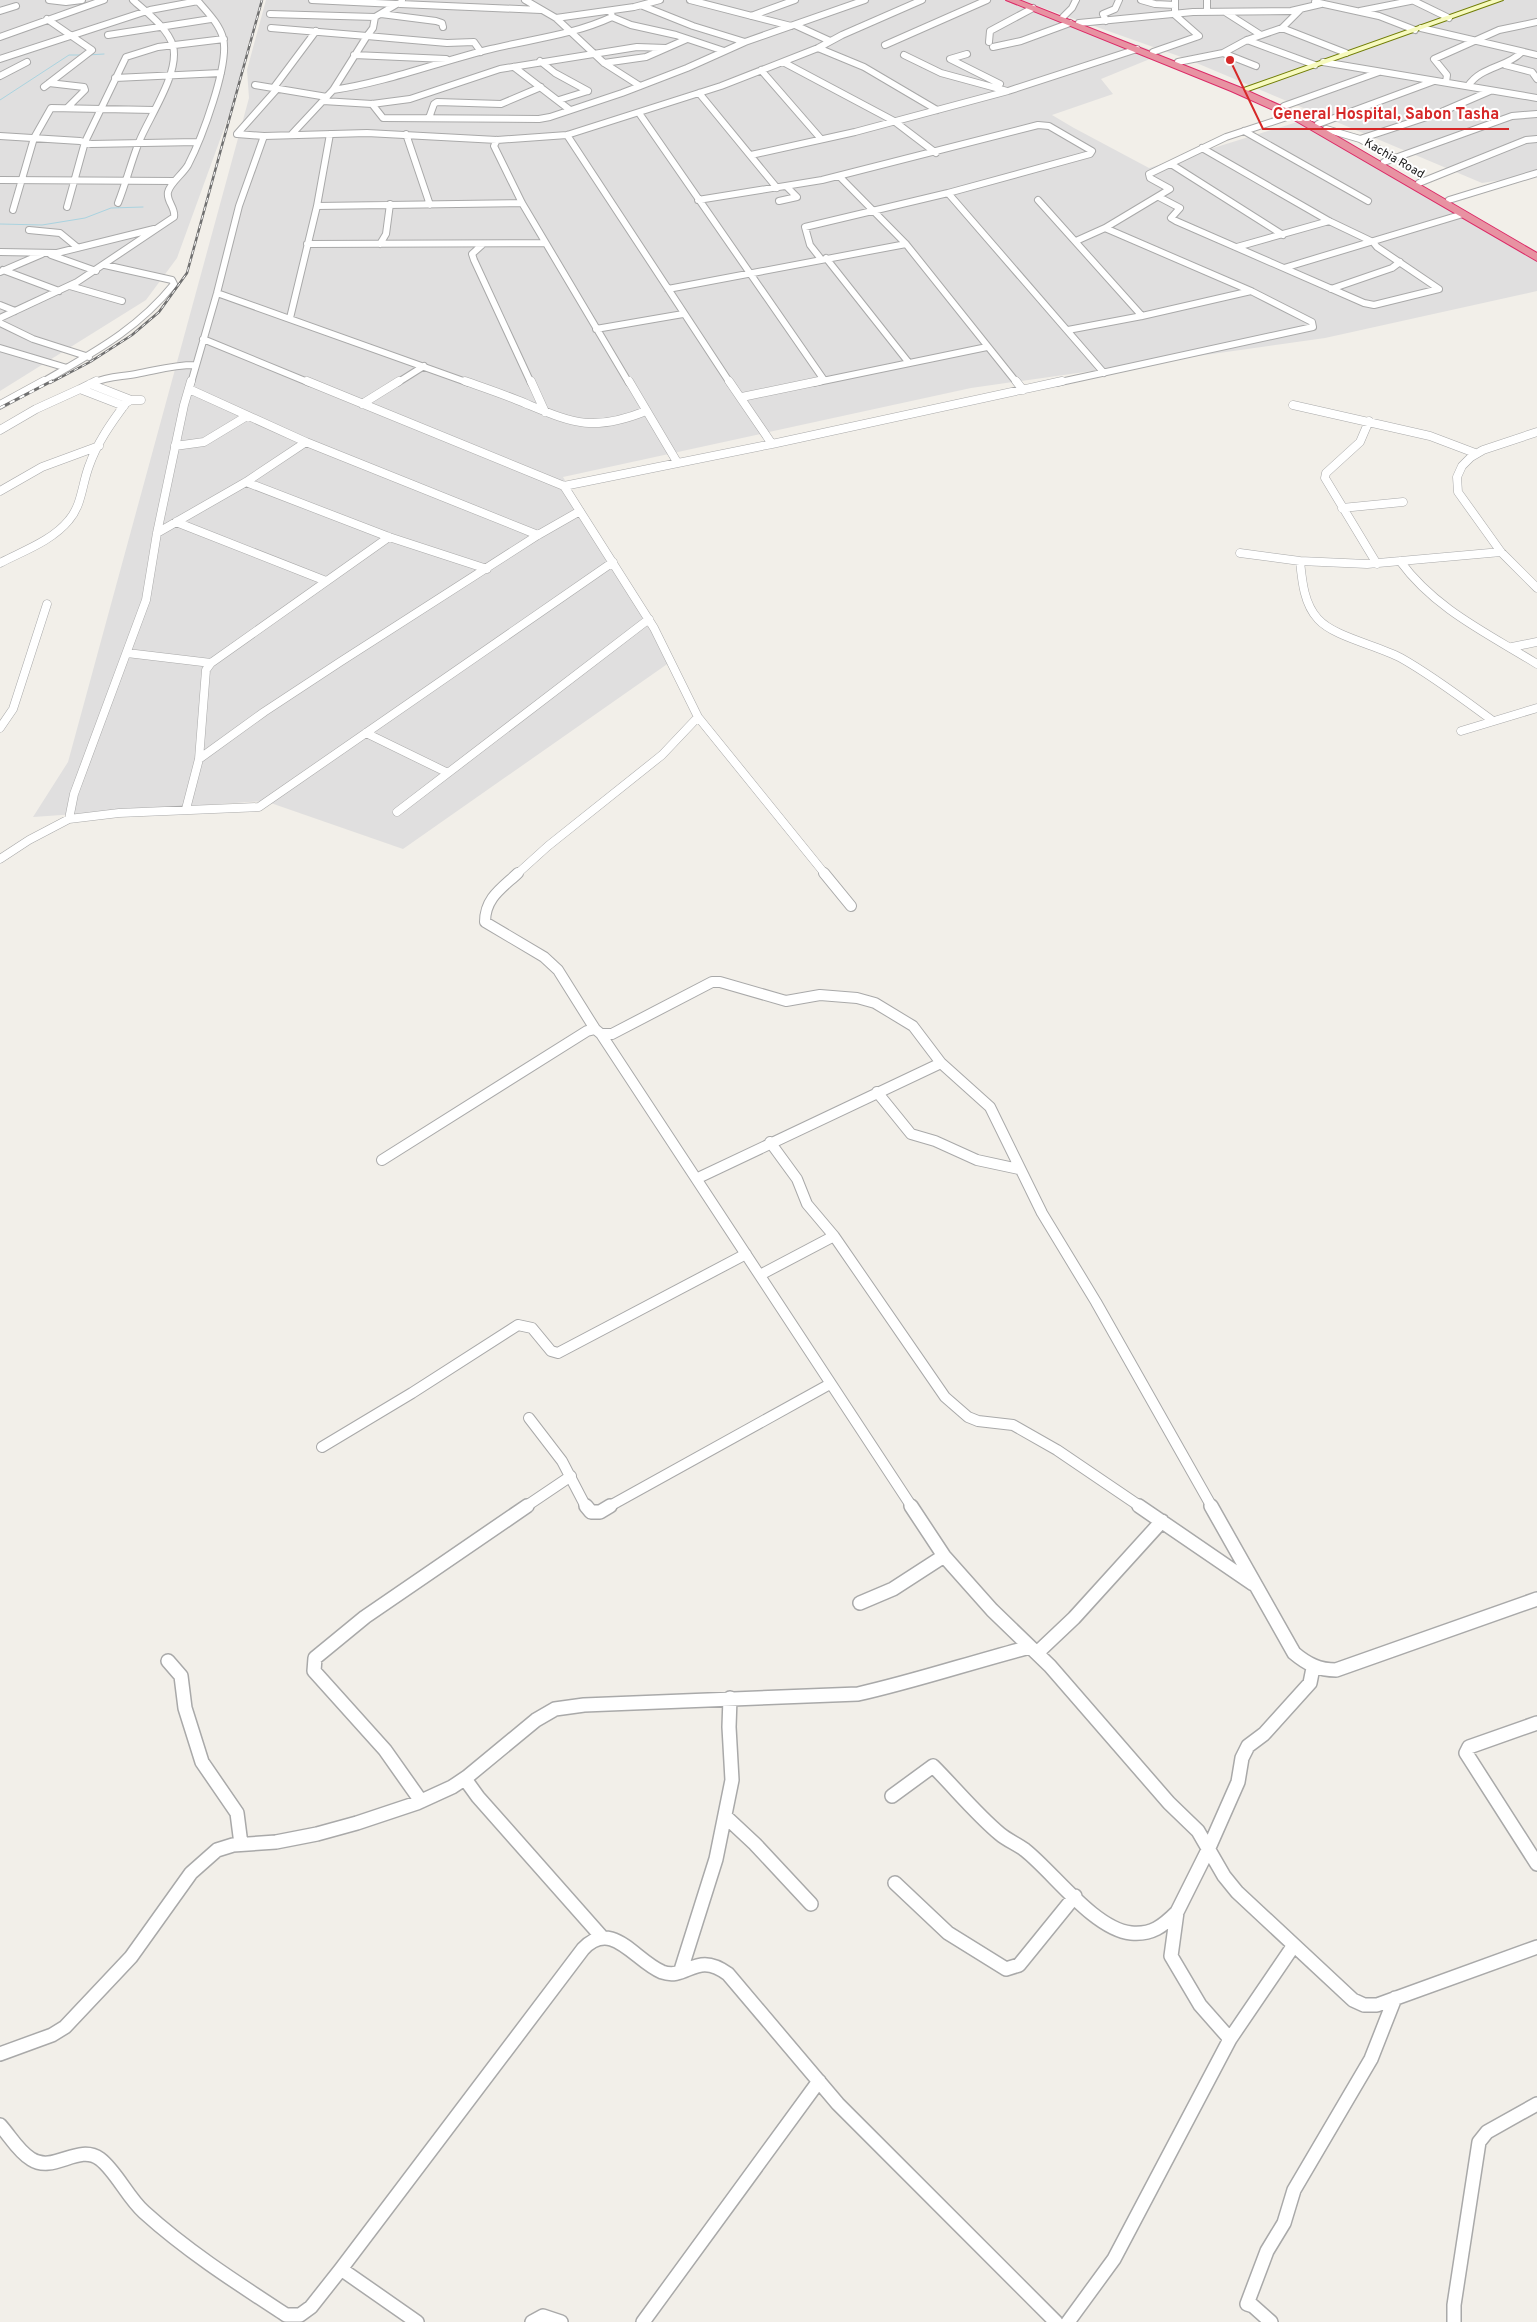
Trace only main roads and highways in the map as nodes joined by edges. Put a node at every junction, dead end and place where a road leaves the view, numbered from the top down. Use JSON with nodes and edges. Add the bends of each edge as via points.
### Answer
{"nodes":[{"id":1,"x":1011,"y":0,"type":"edge"},
{"id":2,"x":1019,"y":0,"type":"edge"},
{"id":3,"x":1071,"y":21,"type":"junction"},
{"id":4,"x":1327,"y":131,"type":"junction"},
{"id":5,"x":1537,"y":252,"type":"edge"},
{"id":6,"x":1537,"y":258,"type":"edge"}],
"edges":[{"from":1,"to":3,"type":"highway","name":"Kachia Road"},
{"from":2,"to":3,"type":"highway","name":"Kachia Road"},
{"from":3,"to":4,"type":"highway","name":"Kachia Road","via":[[1240,90]]},
{"from":3,"to":4,"type":"highway","name":"Kachia Road","via":[[1245,89],[1284,106]]},
{"from":4,"to":5,"type":"highway","name":"Kachia Road"},
{"from":4,"to":6,"type":"highway","name":"Kachia Road"}]}
